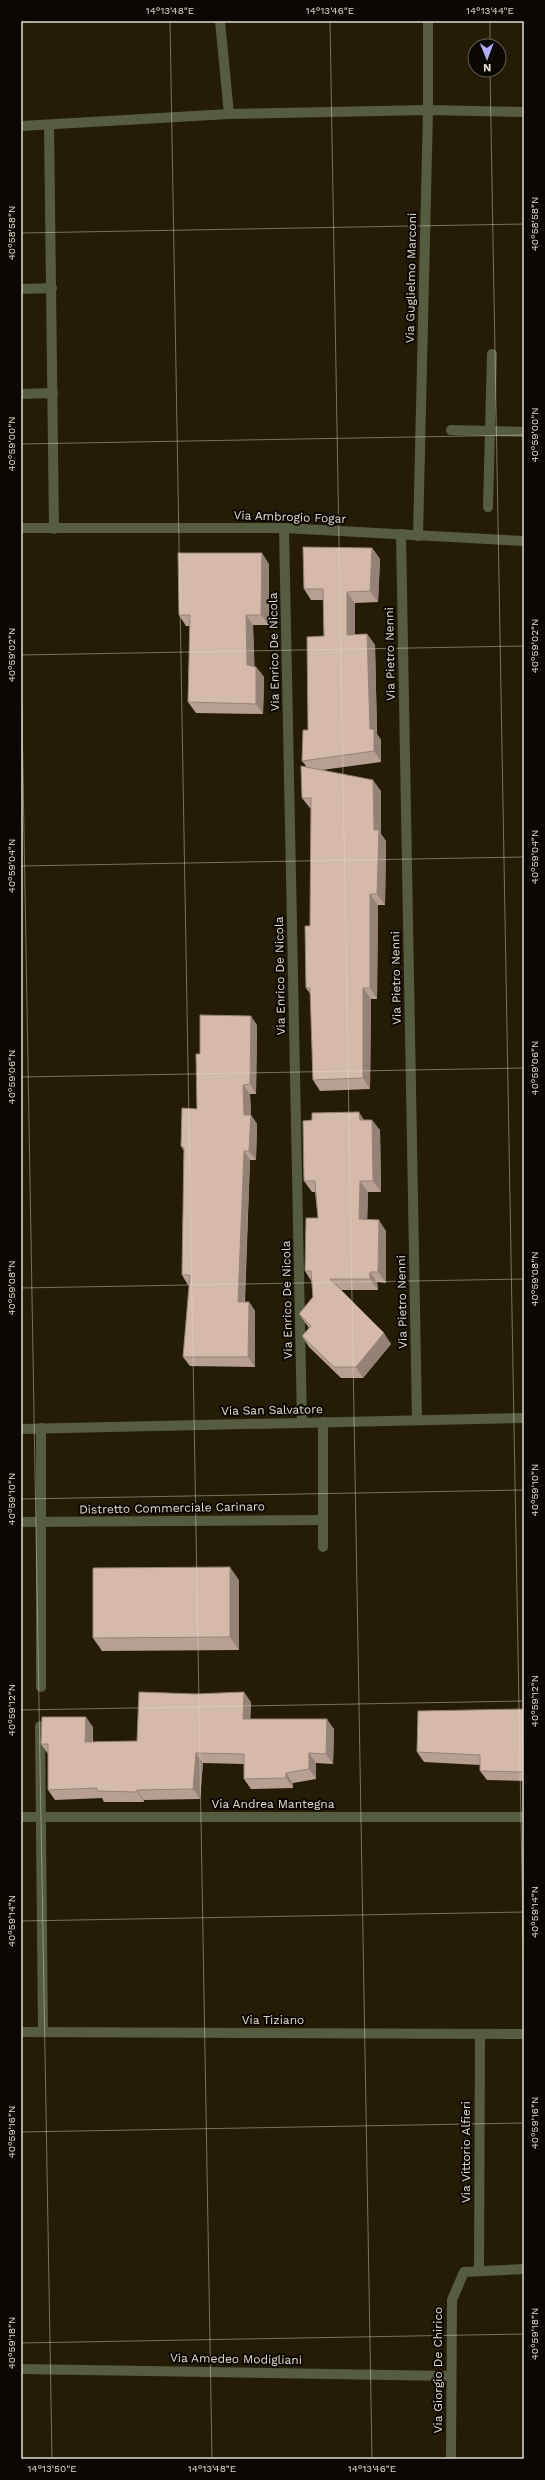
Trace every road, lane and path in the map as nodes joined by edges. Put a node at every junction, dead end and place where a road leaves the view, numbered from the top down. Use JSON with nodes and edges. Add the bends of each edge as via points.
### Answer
{"nodes":[{"id":1,"x":220,"y":21,"type":"edge"},
{"id":2,"x":428,"y":21,"type":"edge"},
{"id":3,"x":428,"y":110,"type":"junction"},
{"id":4,"x":524,"y":112,"type":"edge"},
{"id":5,"x":229,"y":114,"type":"junction"},
{"id":6,"x":49,"y":125,"type":"junction"},
{"id":7,"x":21,"y":126,"type":"edge"},
{"id":8,"x":52,"y":288,"type":"junction"},
{"id":9,"x":21,"y":289,"type":"edge"},
{"id":10,"x":492,"y":354,"type":"dead end"},
{"id":11,"x":53,"y":393,"type":"junction"},
{"id":12,"x":21,"y":394,"type":"edge"},
{"id":13,"x":451,"y":430,"type":"dead end"},
{"id":14,"x":490,"y":431,"type":"junction"},
{"id":15,"x":524,"y":432,"type":"edge"},
{"id":16,"x":488,"y":507,"type":"dead end"},
{"id":17,"x":21,"y":528,"type":"edge"},
{"id":18,"x":284,"y":528,"type":"junction"},
{"id":19,"x":54,"y":529,"type":"junction"},
{"id":20,"x":401,"y":534,"type":"junction"},
{"id":21,"x":418,"y":536,"type":"junction"},
{"id":22,"x":524,"y":541,"type":"edge"},
{"id":23,"x":524,"y":1418,"type":"edge"},
{"id":24,"x":417,"y":1420,"type":"junction"},
{"id":25,"x":323,"y":1422,"type":"junction"},
{"id":26,"x":302,"y":1423,"type":"junction"},
{"id":27,"x":21,"y":1428,"type":"edge"},
{"id":28,"x":41,"y":1428,"type":"junction"},
{"id":29,"x":323,"y":1520,"type":"junction"},
{"id":30,"x":21,"y":1522,"type":"edge"},
{"id":31,"x":42,"y":1522,"type":"junction"},
{"id":32,"x":323,"y":1547,"type":"dead end"},
{"id":33,"x":41,"y":1687,"type":"dead end"},
{"id":34,"x":40,"y":1726,"type":"edge"},
{"id":35,"x":21,"y":1817,"type":"edge"},
{"id":36,"x":40,"y":1817,"type":"junction"},
{"id":37,"x":524,"y":1817,"type":"edge"},
{"id":38,"x":21,"y":2032,"type":"edge"},
{"id":39,"x":43,"y":2032,"type":"junction"},
{"id":40,"x":480,"y":2034,"type":"junction"},
{"id":41,"x":524,"y":2034,"type":"edge"},
{"id":42,"x":524,"y":2269,"type":"edge"},
{"id":43,"x":479,"y":2271,"type":"junction"},
{"id":44,"x":21,"y":2369,"type":"edge"},
{"id":45,"x":450,"y":2376,"type":"junction"},
{"id":46,"x":451,"y":2459,"type":"edge"}],
"edges":[{"from":1,"to":5,"type":"street"},
{"from":2,"to":3,"type":"street","name":"Via Guglielmo Marconi"},
{"from":3,"to":4,"type":"street"},
{"from":3,"to":5,"type":"street"},
{"from":3,"to":21,"type":"street","name":"Via Guglielmo Marconi"},
{"from":5,"to":6,"type":"street"},
{"from":6,"to":7,"type":"street"},
{"from":6,"to":8,"type":"street"},
{"from":8,"to":9,"type":"street"},
{"from":8,"to":11,"type":"street"},
{"from":10,"to":14,"type":"street"},
{"from":11,"to":12,"type":"street"},
{"from":11,"to":19,"type":"street"},
{"from":13,"to":14,"type":"street"},
{"from":14,"to":15,"type":"street"},
{"from":14,"to":16,"type":"street"},
{"from":17,"to":19,"type":"street","name":"Via Ambrogio Fogar"},
{"from":18,"to":19,"type":"street","name":"Via Ambrogio Fogar"},
{"from":18,"to":20,"type":"street","name":"Via Ambrogio Fogar"},
{"from":18,"to":26,"type":"street","name":"Via Enrico De Nicola"},
{"from":20,"to":21,"type":"street","name":"Via Ambrogio Fogar"},
{"from":20,"to":24,"type":"street","name":"Via Pietro Nenni"},
{"from":21,"to":22,"type":"street","name":"Via Ambrogio Fogar"},
{"from":23,"to":24,"type":"street","name":"Via San Salvatore"},
{"from":24,"to":25,"type":"street","name":"Via San Salvatore"},
{"from":25,"to":26,"type":"street","name":"Via San Salvatore"},
{"from":25,"to":29,"type":"street"},
{"from":26,"to":28,"type":"street","name":"Via San Salvatore"},
{"from":27,"to":28,"type":"street","name":"Via San Salvatore"},
{"from":28,"to":31,"type":"street"},
{"from":29,"to":31,"type":"street","name":"Distretto Commerciale Carinaro"},
{"from":29,"to":32,"type":"street"},
{"from":30,"to":31,"type":"street","name":"Distretto Commerciale Carinaro"},
{"from":31,"to":33,"type":"street"},
{"from":34,"to":36,"type":"street"},
{"from":35,"to":36,"type":"street","name":"Via Andrea Mantegna"},
{"from":36,"to":37,"type":"street","name":"Via Andrea Mantegna"},
{"from":36,"to":39,"type":"street"},
{"from":38,"to":39,"type":"street","name":"Via Tiziano"},
{"from":39,"to":40,"type":"street","name":"Via Tiziano"},
{"from":40,"to":41,"type":"street","name":"Via Tiziano"},
{"from":40,"to":43,"type":"street","name":"Via Vittorio Alfieri"},
{"from":42,"to":43,"type":"street","name":"Via Giorgio De Chirico"},
{"from":43,"to":45,"type":"street","name":"Via Giorgio De Chirico","via":[[464,2272],[452,2300]]},
{"from":44,"to":45,"type":"street","name":"Via Amedeo Modigliani"},
{"from":45,"to":46,"type":"street","name":"Via Giorgio De Chirico"}]}
